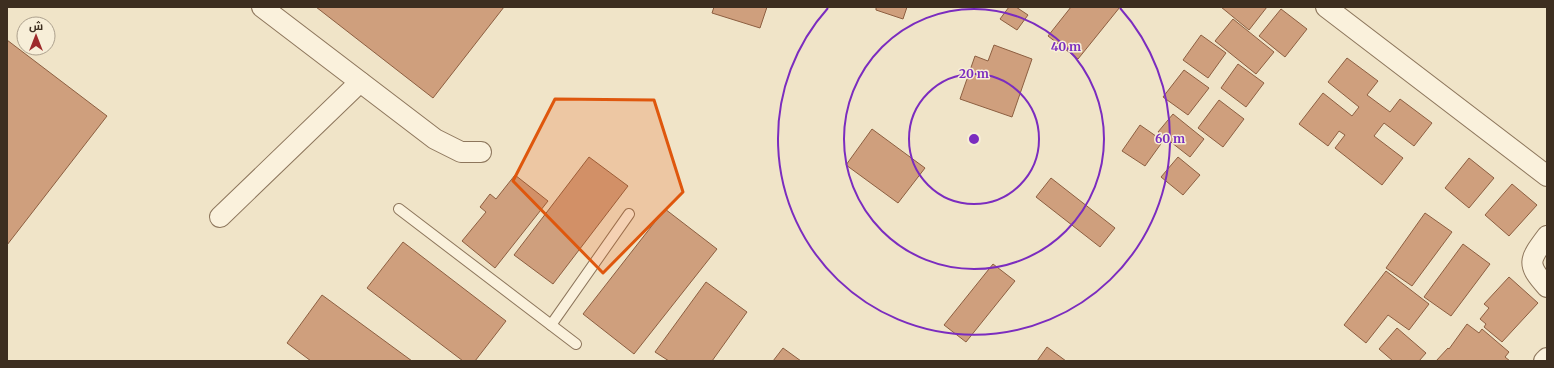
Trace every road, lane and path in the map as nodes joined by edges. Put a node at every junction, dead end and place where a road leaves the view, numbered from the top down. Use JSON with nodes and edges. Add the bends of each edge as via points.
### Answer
{"nodes":[{"id":1,"x":262,"y":7,"type":"edge"},
{"id":2,"x":1326,"y":7,"type":"edge"},
{"id":3,"x":360,"y":82,"type":"junction"},
{"id":4,"x":482,"y":152,"type":"dead end"},
{"id":5,"x":1547,"y":176,"type":"edge"},
{"id":6,"x":399,"y":209,"type":"dead end"},
{"id":7,"x":629,"y":214,"type":"dead end"},
{"id":8,"x":220,"y":217,"type":"dead end"},
{"id":9,"x":1547,"y":236,"type":"edge"},
{"id":10,"x":1547,"y":287,"type":"edge"},
{"id":11,"x":551,"y":325,"type":"junction"},
{"id":12,"x":576,"y":344,"type":"dead end"},
{"id":13,"x":1547,"y":358,"type":"edge"},
{"id":14,"x":1544,"y":361,"type":"edge"}],
"edges":[{"from":1,"to":3,"type":"street"},
{"from":2,"to":5,"type":"street"},
{"from":3,"to":4,"type":"street","via":[[435,139],[461,152]]},
{"from":3,"to":8,"type":"street"},
{"from":6,"to":11,"type":"lane"},
{"from":7,"to":11,"type":"lane"},
{"from":9,"to":10,"type":"street","via":[[1532,259],[1533,269]]},
{"from":11,"to":12,"type":"lane"},
{"from":13,"to":14,"type":"street"}]}
